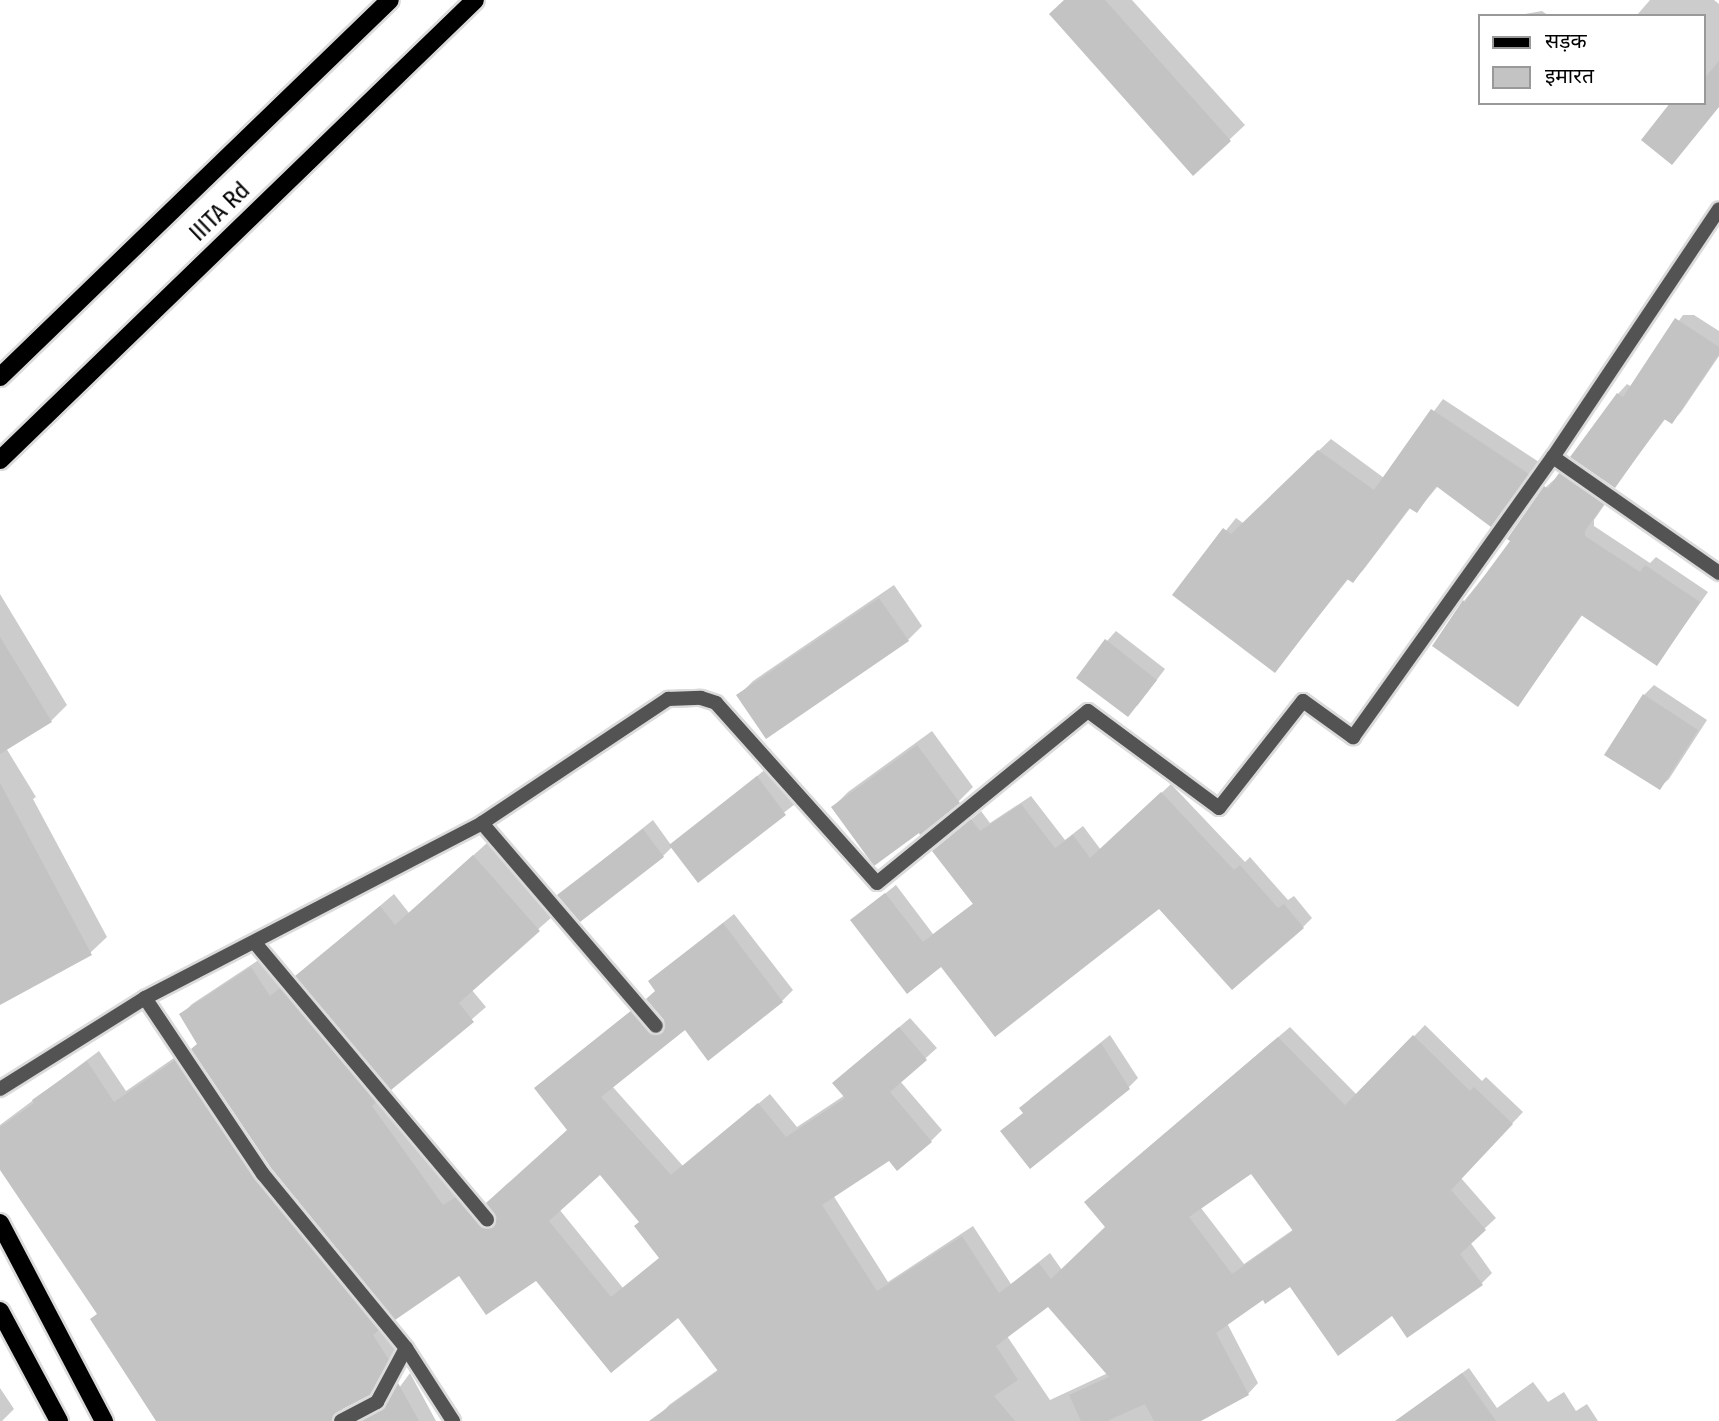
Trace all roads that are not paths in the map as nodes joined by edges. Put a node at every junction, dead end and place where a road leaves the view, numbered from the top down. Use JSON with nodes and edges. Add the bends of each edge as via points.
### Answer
{"nodes":[{"id":1,"x":390,"y":0,"type":"edge"},
{"id":2,"x":475,"y":0,"type":"edge"},
{"id":3,"x":1719,"y":209,"type":"edge"},
{"id":4,"x":0,"y":377,"type":"edge"},
{"id":5,"x":1553,"y":457,"type":"junction"},
{"id":6,"x":0,"y":460,"type":"edge"},
{"id":7,"x":1719,"y":573,"type":"edge"},
{"id":8,"x":482,"y":823,"type":"junction"},
{"id":9,"x":255,"y":943,"type":"junction"},
{"id":10,"x":145,"y":998,"type":"junction"},
{"id":11,"x":656,"y":1026,"type":"dead end"},
{"id":12,"x":0,"y":1089,"type":"edge"},
{"id":13,"x":487,"y":1219,"type":"dead end"},
{"id":14,"x":0,"y":1223,"type":"edge"},
{"id":15,"x":0,"y":1311,"type":"edge"},
{"id":16,"x":406,"y":1348,"type":"junction"},
{"id":17,"x":59,"y":1421,"type":"edge"},
{"id":18,"x":104,"y":1421,"type":"edge"},
{"id":19,"x":341,"y":1421,"type":"edge"},
{"id":20,"x":453,"y":1421,"type":"edge"}],
"edges":[{"from":1,"to":4,"type":"main road","name":"IIITA Rd"},
{"from":2,"to":6,"type":"main road","name":"IIITA Rd"},
{"from":3,"to":5,"type":"street"},
{"from":5,"to":7,"type":"street"},
{"from":5,"to":8,"type":"street","via":[[1353,737],[1303,701],[1219,808],[1088,711],[877,883],[716,703],[701,698],[668,699]]},
{"from":8,"to":9,"type":"street"},
{"from":8,"to":11,"type":"street"},
{"from":9,"to":10,"type":"street"},
{"from":9,"to":13,"type":"street"},
{"from":10,"to":12,"type":"street"},
{"from":10,"to":16,"type":"street","via":[[263,1174]]},
{"from":14,"to":18,"type":"main road"},
{"from":15,"to":17,"type":"main road"},
{"from":16,"to":19,"type":"street","via":[[377,1402]]},
{"from":16,"to":20,"type":"street"}]}
